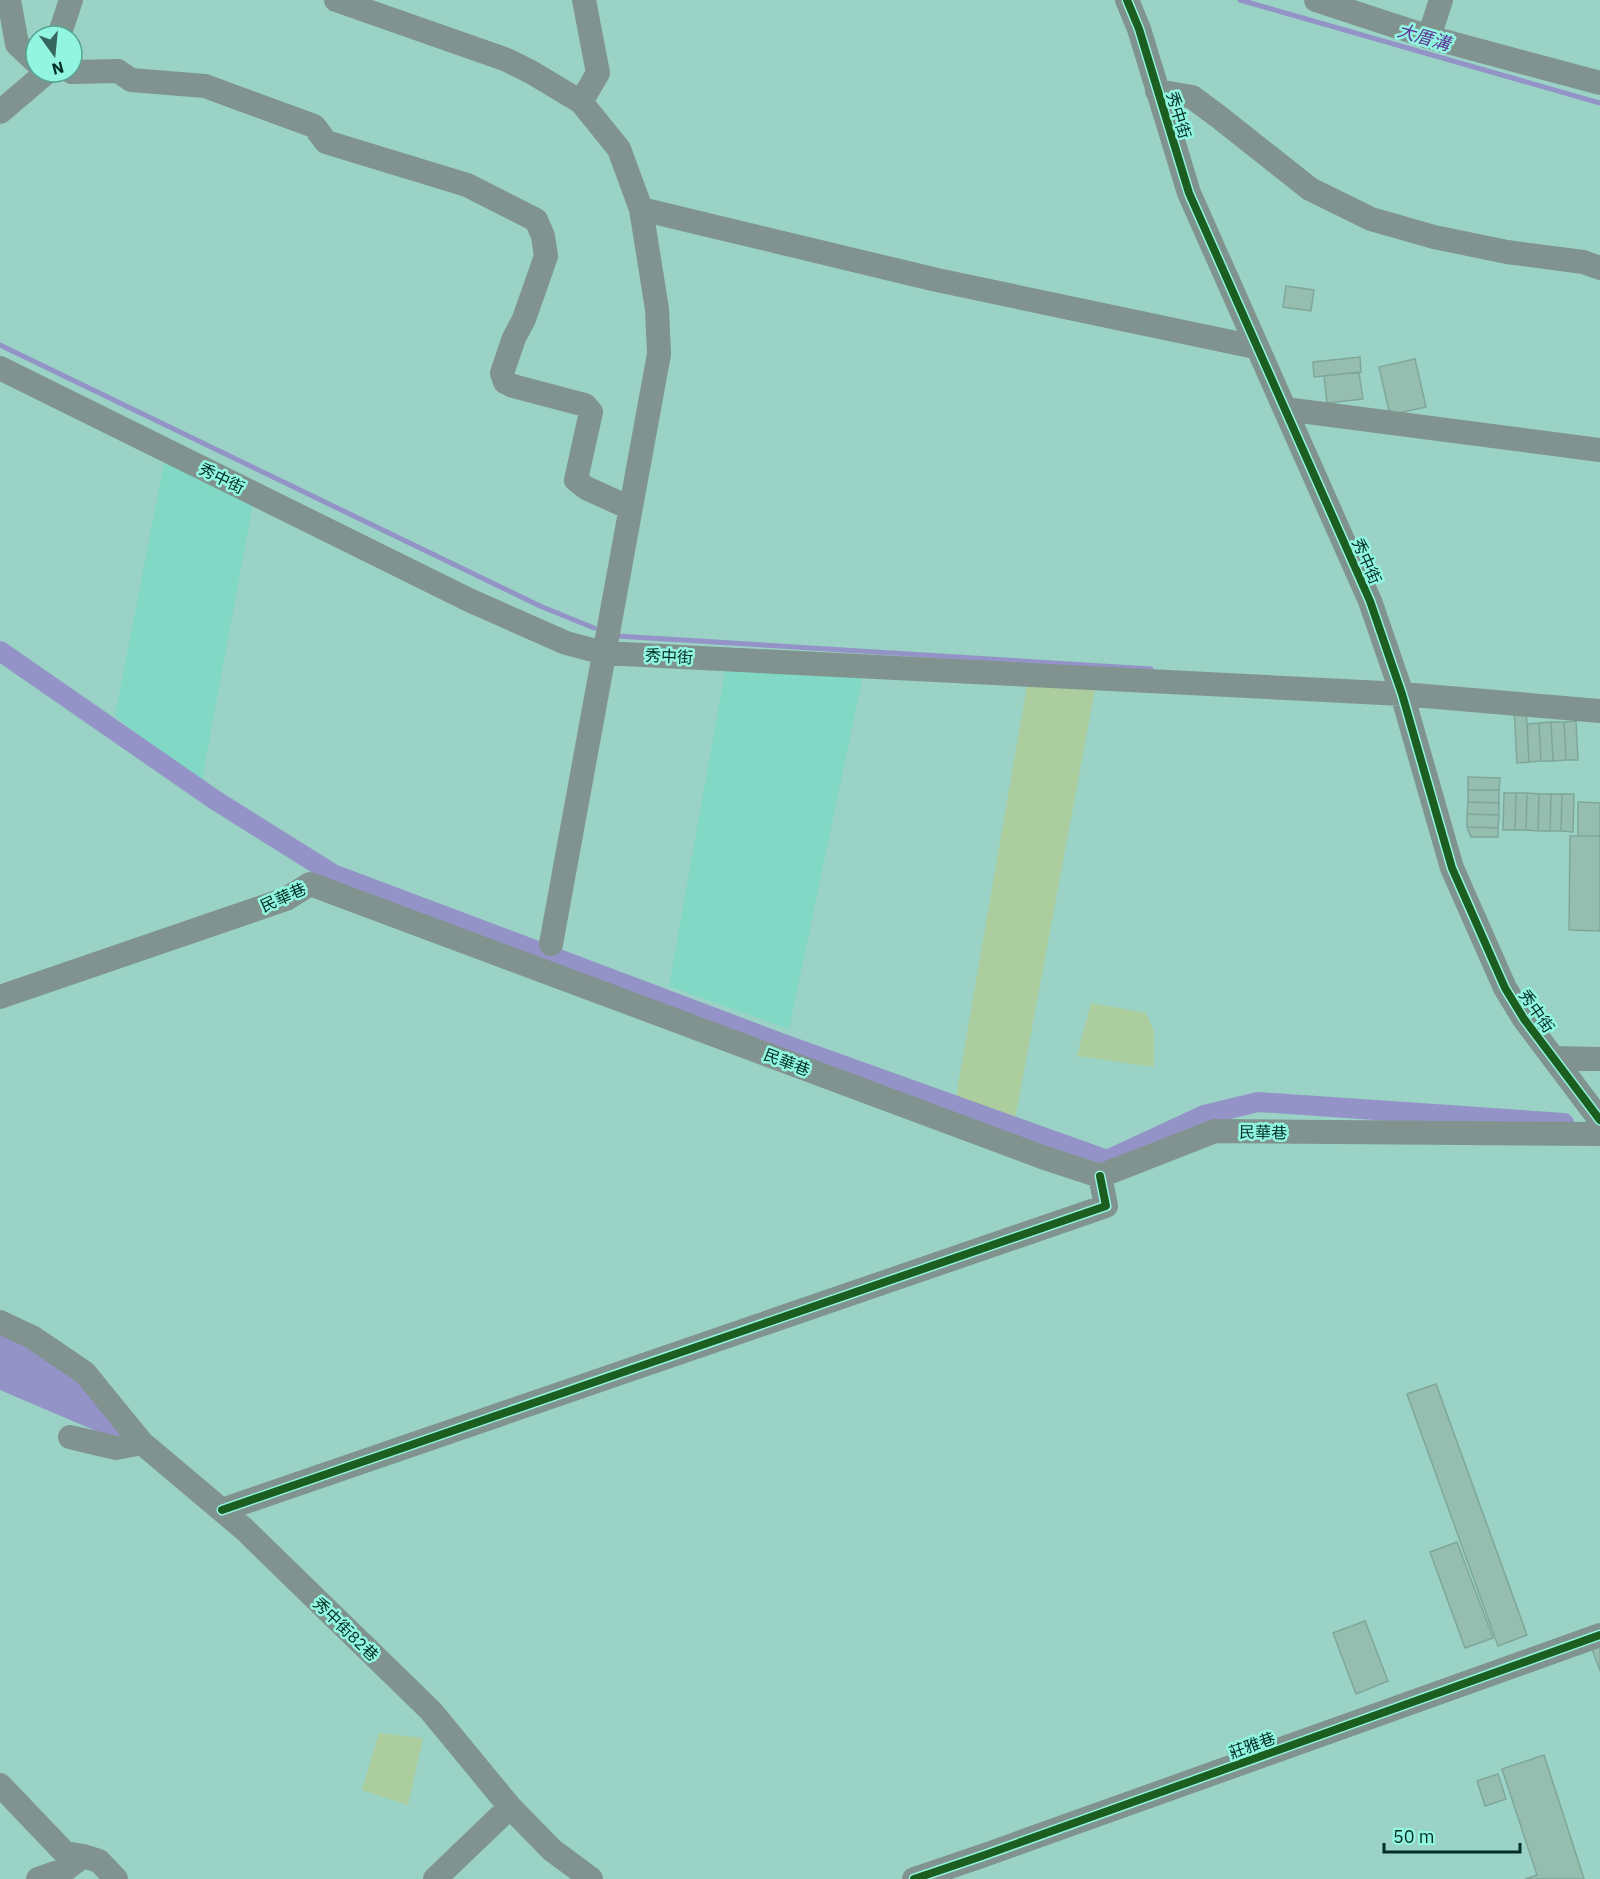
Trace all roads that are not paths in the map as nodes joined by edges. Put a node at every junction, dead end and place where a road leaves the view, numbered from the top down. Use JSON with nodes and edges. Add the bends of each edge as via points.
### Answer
{"nodes":[{"id":1,"x":9,"y":0,"type":"edge"},
{"id":2,"x":71,"y":0,"type":"edge"},
{"id":3,"x":336,"y":0,"type":"edge"},
{"id":4,"x":584,"y":0,"type":"edge"},
{"id":5,"x":1127,"y":0,"type":"edge"},
{"id":6,"x":1316,"y":0,"type":"edge"},
{"id":7,"x":1442,"y":0,"type":"edge"},
{"id":8,"x":63,"y":24,"type":"edge"},
{"id":9,"x":1429,"y":37,"type":"junction"},
{"id":10,"x":24,"y":51,"type":"edge"},
{"id":11,"x":84,"y":72,"type":"edge"},
{"id":12,"x":1600,"y":83,"type":"edge"},
{"id":13,"x":33,"y":84,"type":"edge"},
{"id":14,"x":1157,"y":91,"type":"junction"},
{"id":15,"x":581,"y":102,"type":"junction"},
{"id":16,"x":0,"y":112,"type":"edge"},
{"id":17,"x":641,"y":209,"type":"junction"},
{"id":18,"x":1600,"y":268,"type":"edge"},
{"id":19,"x":1256,"y":344,"type":"junction"},
{"id":20,"x":0,"y":368,"type":"edge"},
{"id":21,"x":1285,"y":409,"type":"junction"},
{"id":22,"x":1600,"y":450,"type":"edge"},
{"id":23,"x":630,"y":508,"type":"junction"},
{"id":24,"x":604,"y":653,"type":"junction"},
{"id":25,"x":1402,"y":694,"type":"junction"},
{"id":26,"x":1600,"y":711,"type":"edge"},
{"id":27,"x":551,"y":944,"type":"dead end"},
{"id":28,"x":0,"y":997,"type":"edge"},
{"id":29,"x":1554,"y":1058,"type":"junction"},
{"id":30,"x":1600,"y":1059,"type":"edge"},
{"id":31,"x":1600,"y":1120,"type":"edge"},
{"id":32,"x":1600,"y":1134,"type":"edge"},
{"id":33,"x":1100,"y":1176,"type":"junction"},
{"id":34,"x":0,"y":1322,"type":"edge"},
{"id":35,"x":70,"y":1437,"type":"dead end"},
{"id":36,"x":142,"y":1443,"type":"junction"},
{"id":37,"x":222,"y":1510,"type":"junction"},
{"id":38,"x":1600,"y":1635,"type":"edge"},
{"id":39,"x":0,"y":1785,"type":"edge"},
{"id":40,"x":510,"y":1808,"type":"junction"},
{"id":41,"x":83,"y":1856,"type":"junction"},
{"id":42,"x":38,"y":1879,"type":"edge"},
{"id":43,"x":116,"y":1879,"type":"edge"},
{"id":44,"x":435,"y":1879,"type":"edge"},
{"id":45,"x":591,"y":1879,"type":"edge"},
{"id":46,"x":914,"y":1879,"type":"edge"}],
"edges":[{"from":1,"to":10,"type":"street","via":[[17,44]]},
{"from":2,"to":8,"type":"street"},
{"from":3,"to":15,"type":"street","via":[[507,60]]},
{"from":4,"to":15,"type":"street","via":[[598,74]]},
{"from":5,"to":14,"type":"street","name":"秀中街"},
{"from":6,"to":9,"type":"street"},
{"from":7,"to":9,"type":"street"},
{"from":9,"to":12,"type":"street"},
{"from":11,"to":23,"type":"street","via":[[118,71],[131,80],[205,86],[314,126],[326,142],[467,185],[536,220],[546,256],[502,373],[505,382],[513,386],[585,405],[591,412],[576,480]]},
{"from":13,"to":16,"type":"street"},
{"from":14,"to":18,"type":"street","via":[[1192,97],[1310,189],[1371,219],[1434,237]]},
{"from":14,"to":19,"type":"street","name":"秀中街","via":[[1189,193]]},
{"from":15,"to":17,"type":"street","via":[[619,149]]},
{"from":17,"to":19,"type":"street","via":[[937,280],[1255,347]]},
{"from":17,"to":23,"type":"street","via":[[657,309],[659,354]]},
{"from":19,"to":21,"type":"street","name":"秀中街"},
{"from":20,"to":24,"type":"street","name":"秀中街","via":[[469,600],[566,643]]},
{"from":21,"to":22,"type":"street"},
{"from":21,"to":25,"type":"street","name":"秀中街","via":[[1370,601]]},
{"from":23,"to":24,"type":"street"},
{"from":24,"to":25,"type":"street","name":"秀中街"},
{"from":24,"to":27,"type":"street"},
{"from":25,"to":26,"type":"street","name":"秀中街"},
{"from":25,"to":29,"type":"street","name":"秀中街","via":[[1452,868],[1505,988]]},
{"from":28,"to":33,"type":"street","name":"民華巷","via":[[286,899],[310,884]]},
{"from":29,"to":30,"type":"street"},
{"from":29,"to":31,"type":"street","name":"秀中街"},
{"from":32,"to":33,"type":"street","name":"民華巷","via":[[1215,1131]]},
{"from":33,"to":37,"type":"street","via":[[1106,1206]]},
{"from":34,"to":36,"type":"street","name":"秀中街82巷","via":[[32,1337],[85,1373]]},
{"from":35,"to":36,"type":"street","via":[[116,1448]]},
{"from":36,"to":37,"type":"street","name":"秀中街82巷"},
{"from":37,"to":40,"type":"street","name":"秀中街82巷","via":[[431,1711]]},
{"from":38,"to":46,"type":"street","name":"莊雅巷"},
{"from":39,"to":41,"type":"street","via":[[65,1853]]},
{"from":40,"to":44,"type":"street"},
{"from":40,"to":45,"type":"street","name":"秀中街82巷","via":[[552,1850]]},
{"from":41,"to":42,"type":"street","via":[[66,1869]]},
{"from":41,"to":43,"type":"street","via":[[99,1861]]}]}
